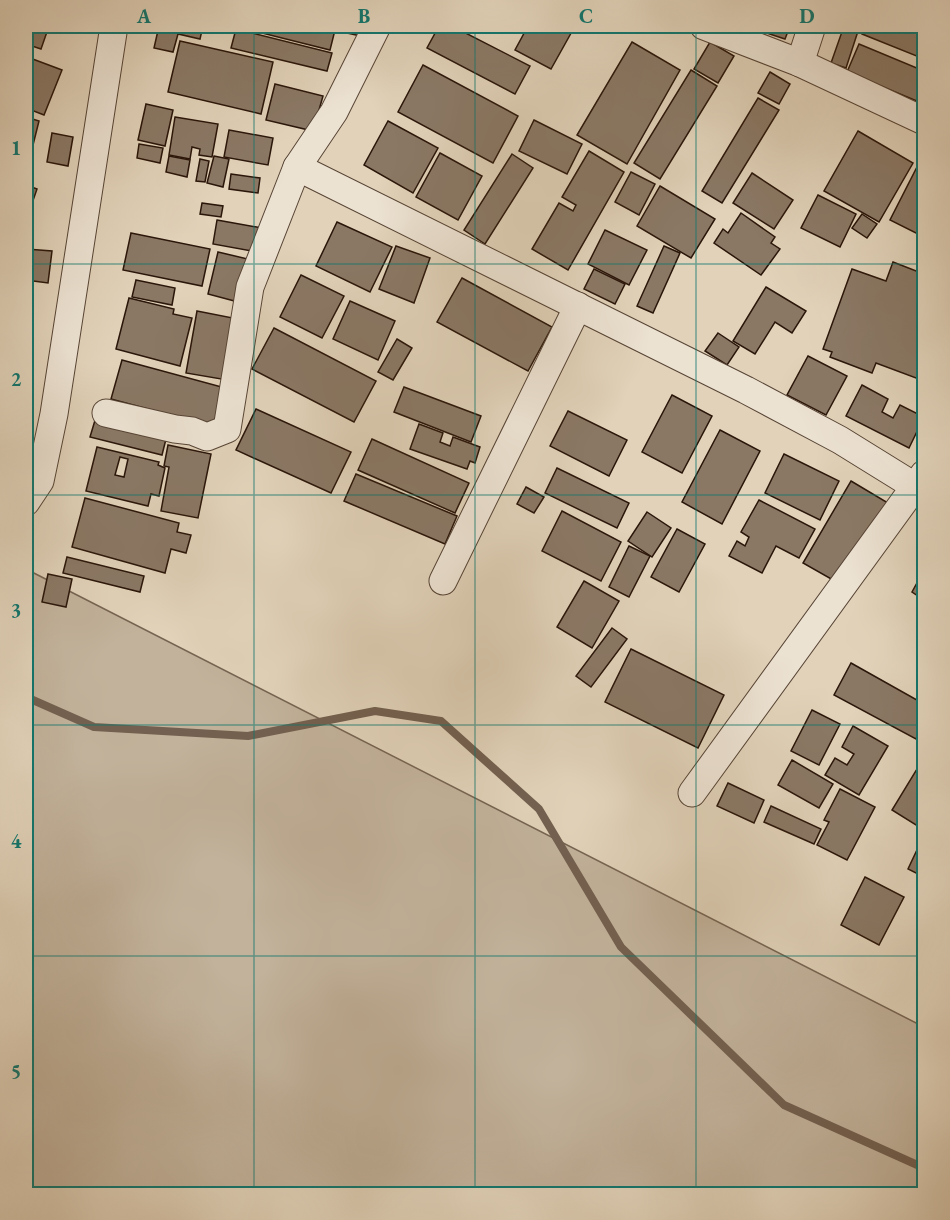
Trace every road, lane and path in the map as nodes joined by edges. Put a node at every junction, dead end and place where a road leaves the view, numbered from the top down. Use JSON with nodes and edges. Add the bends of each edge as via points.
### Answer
{"nodes":[{"id":1,"x":114,"y":26,"type":"edge"},
{"id":2,"x":377,"y":26,"type":"edge"},
{"id":3,"x":704,"y":26,"type":"edge"},
{"id":4,"x":812,"y":26,"type":"edge"},
{"id":5,"x":800,"y":63,"type":"junction"},
{"id":6,"x":924,"y":121,"type":"edge"},
{"id":7,"x":297,"y":166,"type":"junction"},
{"id":8,"x":578,"y":306,"type":"junction"},
{"id":9,"x":106,"y":412,"type":"dead end"},
{"id":10,"x":922,"y":484,"type":"edge"},
{"id":11,"x":26,"y":502,"type":"edge"},
{"id":12,"x":443,"y":581,"type":"dead end"},
{"id":13,"x":692,"y":793,"type":"dead end"}],
"edges":[{"from":1,"to":11,"type":"street","via":[[54,414],[40,481]]},
{"from":2,"to":7,"type":"street","via":[[334,112]]},
{"from":3,"to":5,"type":"street"},
{"from":4,"to":5,"type":"street"},
{"from":5,"to":6,"type":"street"},
{"from":7,"to":8,"type":"street"},
{"from":7,"to":9,"type":"street","via":[[250,288],[227,429],[207,437]]},
{"from":8,"to":10,"type":"street","via":[[757,395]]},
{"from":8,"to":12,"type":"street"},
{"from":10,"to":13,"type":"street"}]}
